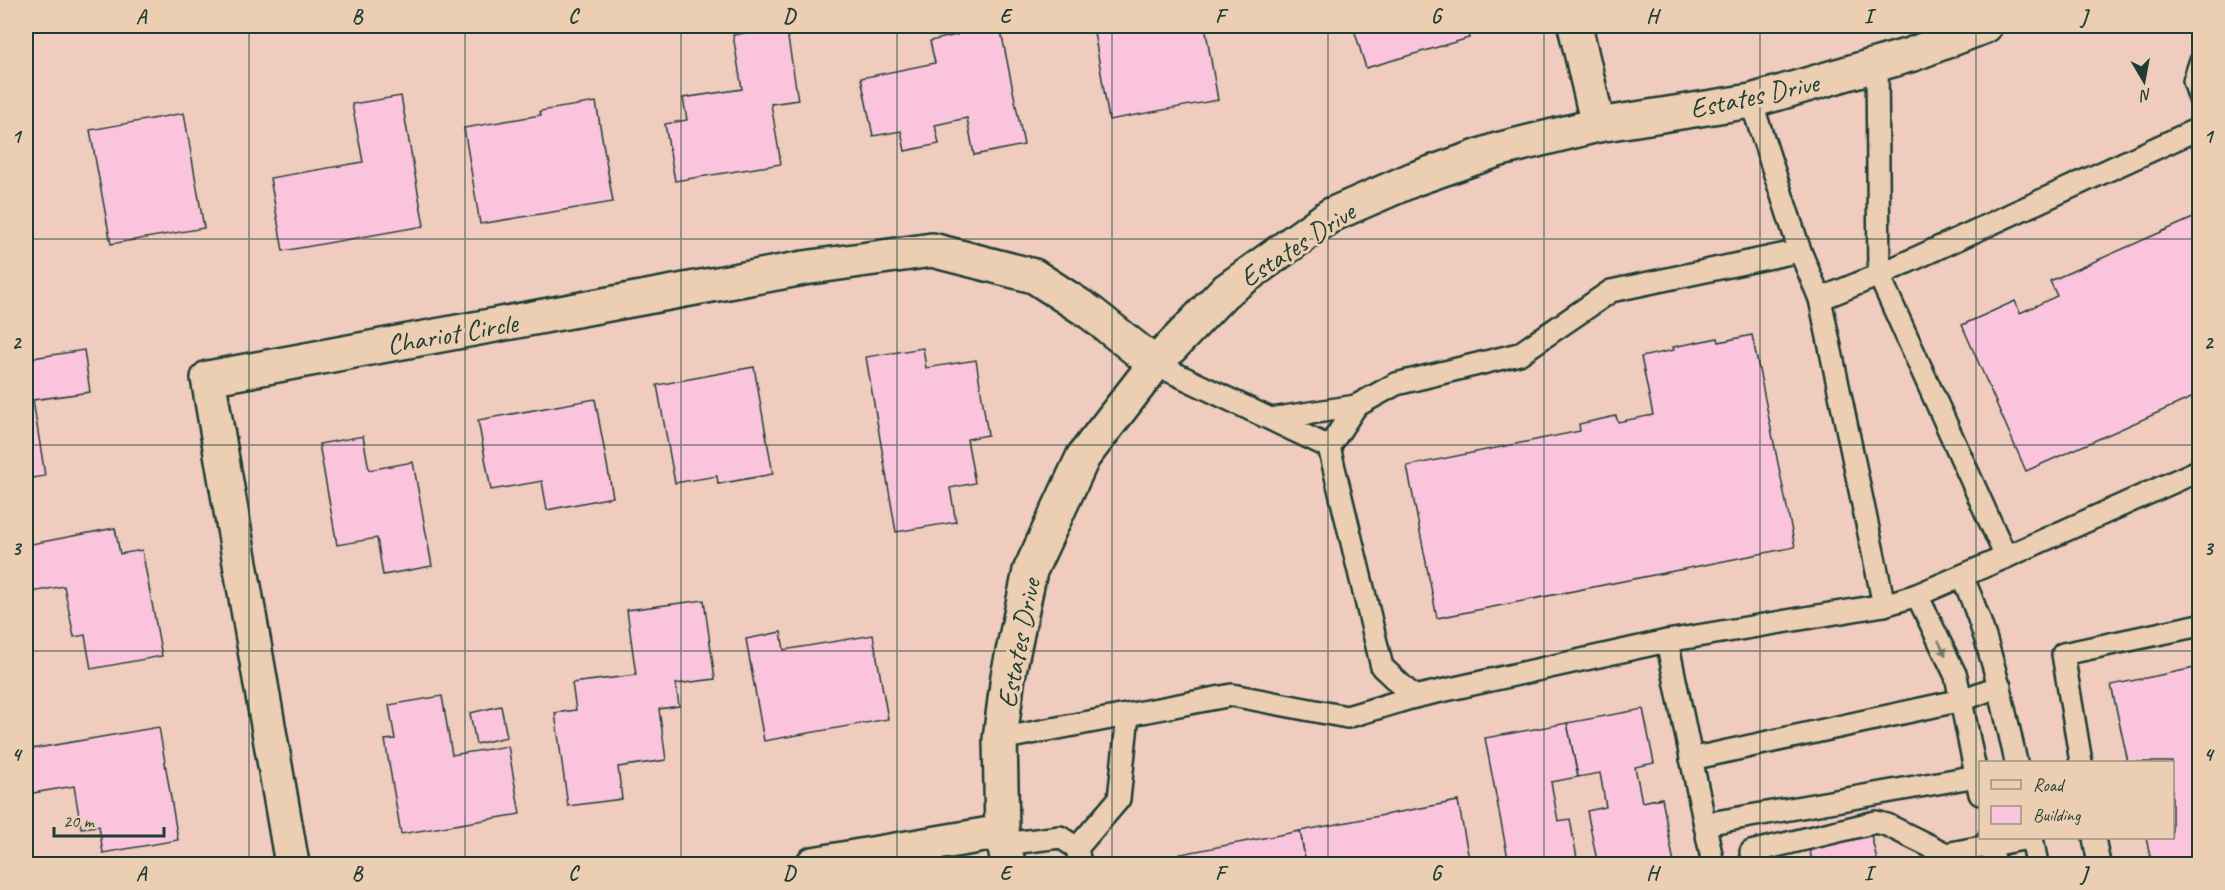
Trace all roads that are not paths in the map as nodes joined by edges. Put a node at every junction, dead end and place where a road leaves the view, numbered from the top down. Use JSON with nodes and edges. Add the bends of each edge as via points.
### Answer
{"nodes":[{"id":1,"x":1575,"y":26,"type":"edge"},
{"id":2,"x":1985,"y":26,"type":"edge"},
{"id":3,"x":2199,"y":63,"type":"edge"},
{"id":4,"x":1877,"y":66,"type":"junction"},
{"id":5,"x":2199,"y":99,"type":"edge"},
{"id":6,"x":1751,"y":101,"type":"junction"},
{"id":7,"x":1598,"y":124,"type":"junction"},
{"id":8,"x":2199,"y":128,"type":"edge"},
{"id":9,"x":1800,"y":250,"type":"junction"},
{"id":10,"x":1879,"y":275,"type":"junction"},
{"id":11,"x":1820,"y":299,"type":"junction"},
{"id":12,"x":1155,"y":364,"type":"junction"},
{"id":13,"x":1356,"y":406,"type":"junction"},
{"id":14,"x":1271,"y":419,"type":"junction"},
{"id":15,"x":1329,"y":447,"type":"junction"},
{"id":16,"x":2199,"y":470,"type":"edge"},
{"id":17,"x":2006,"y":557,"type":"junction"},
{"id":18,"x":1962,"y":576,"type":"junction"},
{"id":19,"x":1917,"y":595,"type":"junction"},
{"id":20,"x":1884,"y":605,"type":"junction"},
{"id":21,"x":2199,"y":625,"type":"edge"},
{"id":22,"x":1667,"y":641,"type":"junction"},
{"id":23,"x":2000,"y":686,"type":"junction"},
{"id":24,"x":1414,"y":697,"type":"junction"},
{"id":25,"x":1962,"y":700,"type":"junction"},
{"id":26,"x":1128,"y":715,"type":"junction"},
{"id":27,"x":1000,"y":740,"type":"junction"},
{"id":28,"x":1691,"y":759,"type":"junction"},
{"id":29,"x":2016,"y":761,"type":"edge"},
{"id":30,"x":2081,"y":761,"type":"edge"},
{"id":31,"x":1979,"y":785,"type":"edge"},
{"id":32,"x":1705,"y":824,"type":"junction"},
{"id":33,"x":2024,"y":839,"type":"edge"},
{"id":34,"x":2031,"y":839,"type":"edge"},
{"id":35,"x":2094,"y":839,"type":"edge"},
{"id":36,"x":1005,"y":847,"type":"edge"},
{"id":37,"x":1992,"y":849,"type":"edge"},
{"id":38,"x":1078,"y":856,"type":"edge"},
{"id":39,"x":1947,"y":859,"type":"edge"},
{"id":40,"x":292,"y":864,"type":"edge"},
{"id":41,"x":813,"y":864,"type":"edge"},
{"id":42,"x":1713,"y":864,"type":"edge"},
{"id":43,"x":1754,"y":864,"type":"edge"},
{"id":44,"x":2037,"y":864,"type":"edge"},
{"id":45,"x":2099,"y":864,"type":"edge"}],
"edges":[{"from":1,"to":7,"type":"street"},
{"from":2,"to":4,"type":"street","name":"Estates Drive"},
{"from":3,"to":5,"type":"lane","via":[[2194,81]]},
{"from":4,"to":6,"type":"street","name":"Estates Drive"},
{"from":4,"to":10,"type":"lane"},
{"from":6,"to":7,"type":"street","name":"Estates Drive"},
{"from":6,"to":9,"type":"lane"},
{"from":7,"to":12,"type":"street","name":"Estates Drive","via":[[1497,150],[1414,179],[1331,215],[1224,292]]},
{"from":8,"to":10,"type":"lane"},
{"from":9,"to":11,"type":"lane"},
{"from":9,"to":13,"type":"lane","via":[[1611,291],[1519,354],[1396,384]]},
{"from":10,"to":11,"type":"lane"},
{"from":10,"to":17,"type":"lane"},
{"from":11,"to":20,"type":"lane"},
{"from":12,"to":14,"type":"lane"},
{"from":12,"to":27,"type":"street","name":"Estates Drive","via":[[1083,458],[1030,571],[1008,676]]},
{"from":12,"to":40,"type":"street","name":"Chariot Circle","via":[[1091,313],[1034,276],[932,250],[804,268],[208,378]]},
{"from":13,"to":14,"type":"lane"},
{"from":13,"to":15,"type":"lane"},
{"from":14,"to":15,"type":"lane"},
{"from":15,"to":24,"type":"lane","via":[[1382,667]]},
{"from":16,"to":17,"type":"lane"},
{"from":17,"to":18,"type":"lane"},
{"from":18,"to":19,"type":"lane"},
{"from":18,"to":23,"type":"lane","via":[[1977,610]]},
{"from":19,"to":20,"type":"lane"},
{"from":19,"to":25,"type":"lane","one_way":true,"via":[[1956,676]]},
{"from":20,"to":22,"type":"lane"},
{"from":21,"to":30,"type":"lane","via":[[2063,654]]},
{"from":22,"to":24,"type":"lane"},
{"from":22,"to":28,"type":"lane"},
{"from":23,"to":25,"type":"lane"},
{"from":23,"to":29,"type":"lane"},
{"from":24,"to":26,"type":"lane","via":[[1347,717],[1232,696]]},
{"from":25,"to":28,"type":"lane"},
{"from":25,"to":31,"type":"lane"},
{"from":26,"to":27,"type":"lane"},
{"from":26,"to":38,"type":"lane","via":[[1119,799]]},
{"from":27,"to":36,"type":"street","name":"Estates Drive"},
{"from":28,"to":32,"type":"lane"},
{"from":31,"to":32,"type":"lane"},
{"from":32,"to":42,"type":"lane"},
{"from":33,"to":37,"type":"lane"},
{"from":34,"to":44,"type":"lane"},
{"from":35,"to":45,"type":"lane"},
{"from":36,"to":38,"type":"lane","via":[[1060,837]]},
{"from":36,"to":41,"type":"street"},
{"from":37,"to":39,"type":"lane"},
{"from":39,"to":43,"type":"lane","via":[[1876,822],[1751,852]]}]}
